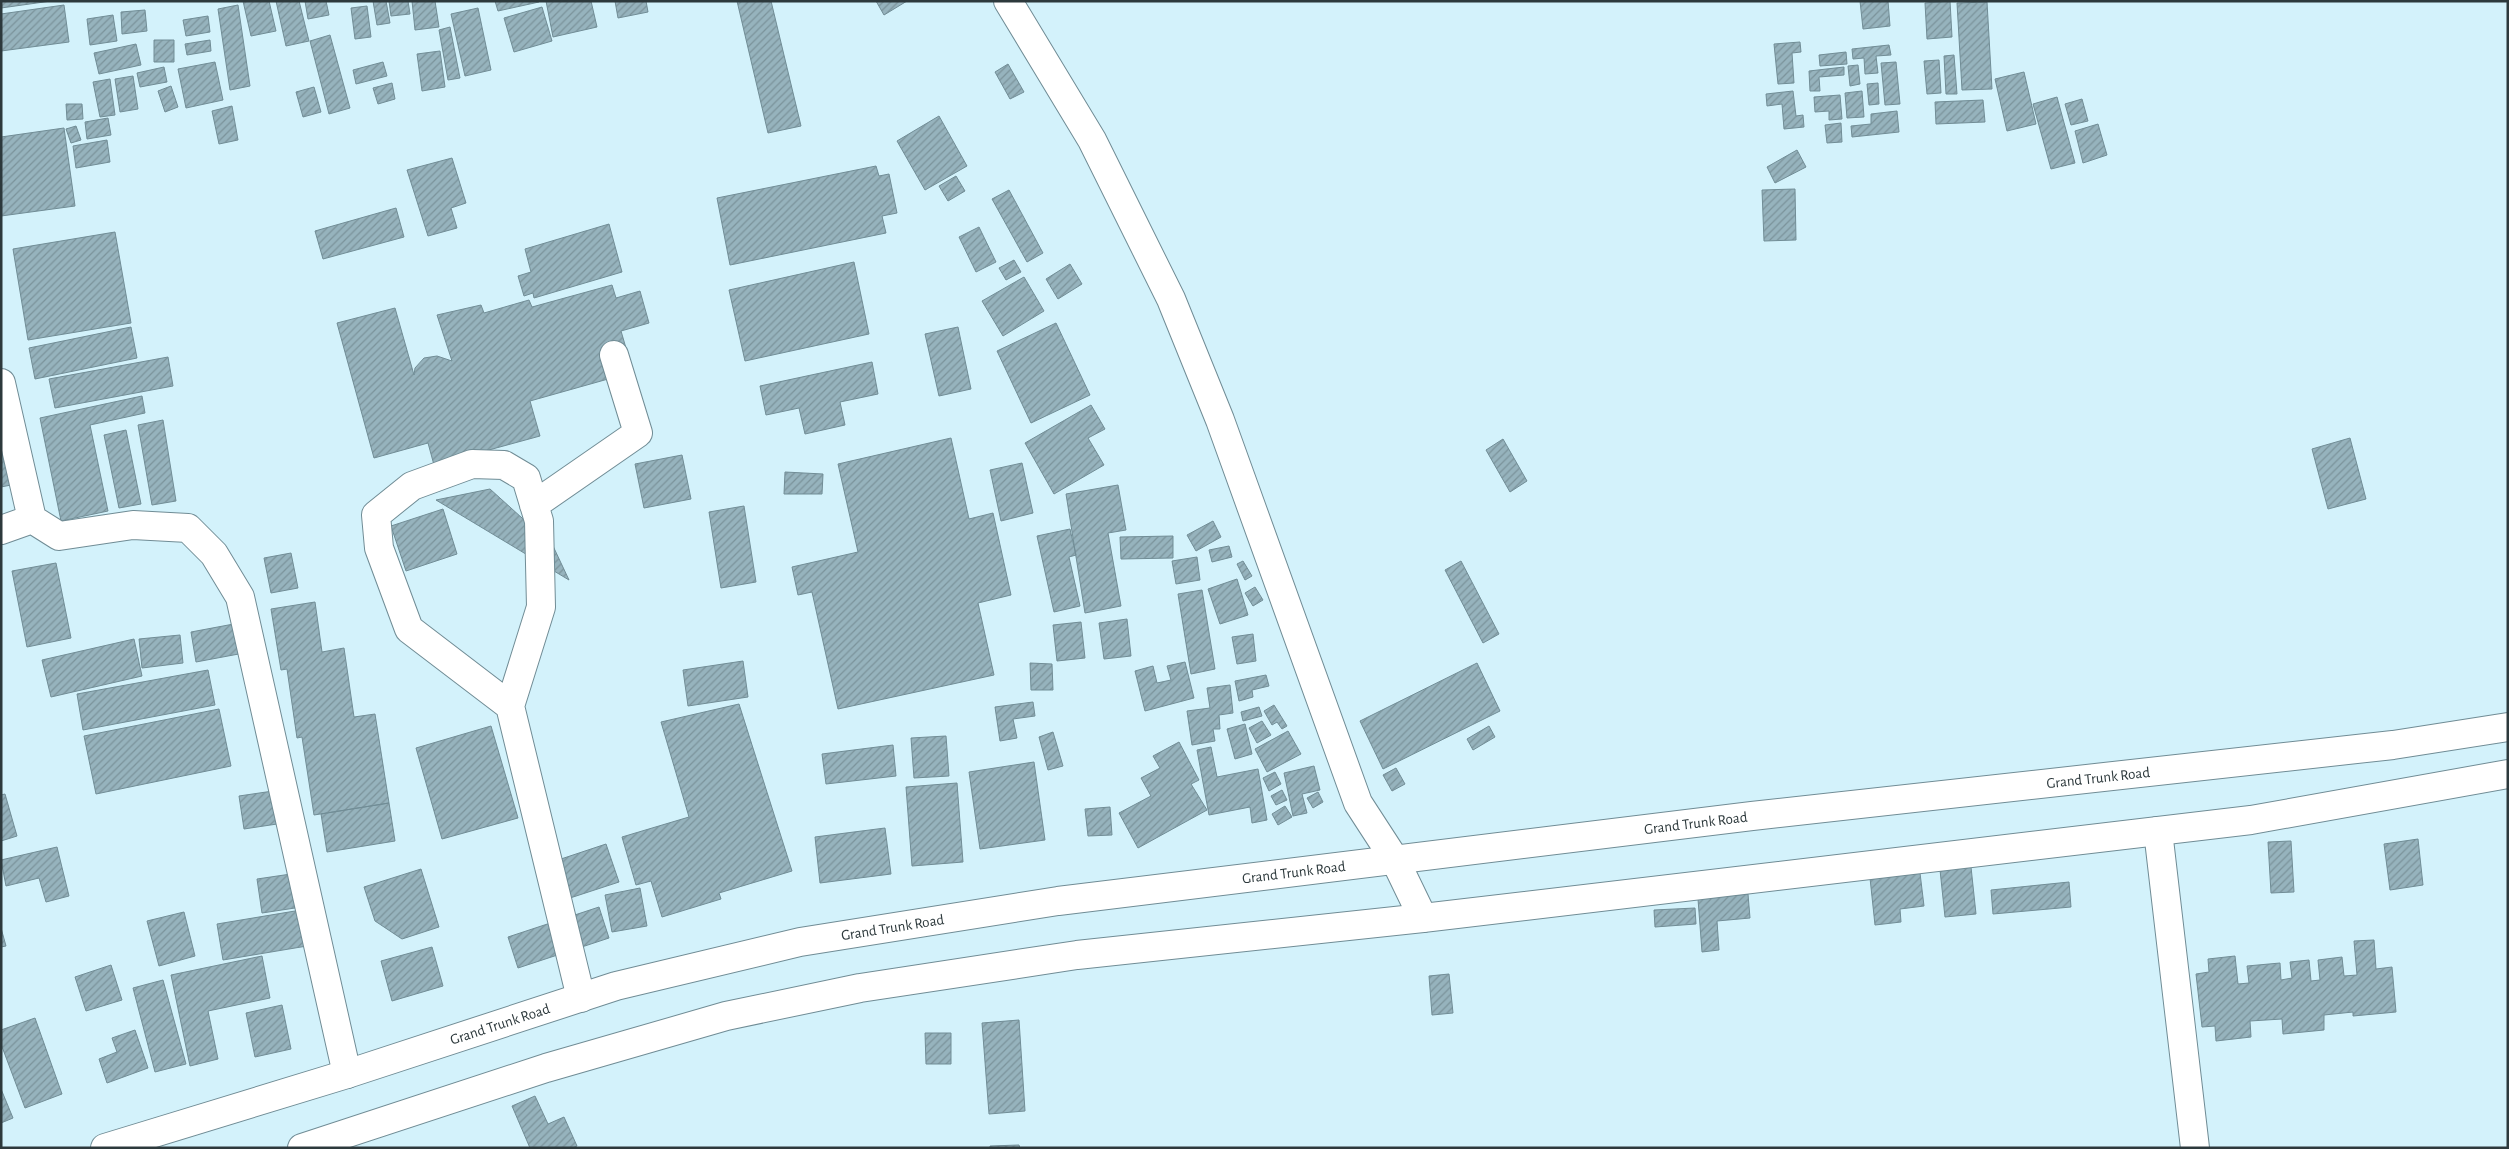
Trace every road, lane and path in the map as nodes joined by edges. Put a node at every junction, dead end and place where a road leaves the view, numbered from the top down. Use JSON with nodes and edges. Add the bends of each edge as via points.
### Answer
{"nodes":[{"id":1,"x":1008,"y":1,"type":"edge"},
{"id":2,"x":614,"y":355,"type":"dead end"},
{"id":3,"x":1,"y":383,"type":"edge"},
{"id":4,"x":534,"y":505,"type":"junction"},
{"id":5,"x":32,"y":518,"type":"junction"},
{"id":6,"x":1,"y":530,"type":"edge"},
{"id":7,"x":510,"y":706,"type":"junction"},
{"id":8,"x":2508,"y":727,"type":"edge"},
{"id":9,"x":2508,"y":774,"type":"edge"},
{"id":10,"x":2158,"y":831,"type":"junction"},
{"id":11,"x":1396,"y":860,"type":"junction"},
{"id":12,"x":1423,"y":918,"type":"junction"},
{"id":13,"x":581,"y":998,"type":"junction"},
{"id":14,"x":347,"y":1074,"type":"junction"},
{"id":15,"x":161,"y":1139,"type":"edge"},
{"id":16,"x":106,"y":1148,"type":"edge"},
{"id":17,"x":302,"y":1148,"type":"edge"},
{"id":18,"x":2196,"y":1148,"type":"edge"}],
"edges":[{"from":1,"to":11,"type":"main road","via":[[1092,140],[1171,299],[1220,420],[1358,803]]},
{"from":2,"to":4,"type":"main road","via":[[638,433]]},
{"from":3,"to":5,"type":"main road"},
{"from":4,"to":7,"type":"main road","via":[[539,521],[541,607]]},
{"from":4,"to":7,"type":"main road","via":[[526,478],[504,465],[472,464],[412,486],[376,515],[379,548],[409,629]]},
{"from":5,"to":6,"type":"main road"},
{"from":5,"to":14,"type":"main road","via":[[59,536],[133,525],[188,528],[214,554],[240,597]]},
{"from":7,"to":13,"type":"main road"},
{"from":8,"to":11,"type":"main road","name":"Grand Trunk Road","via":[[2393,745],[1752,816]]},
{"from":9,"to":10,"type":"main road","via":[[2251,820]]},
{"from":10,"to":12,"type":"main road"},
{"from":10,"to":18,"type":"main road"},
{"from":11,"to":12,"type":"main road"},
{"from":11,"to":13,"type":"main road","name":"Grand Trunk Road","via":[[1058,901],[800,942],[616,986]]},
{"from":12,"to":17,"type":"main road","via":[[1077,956],[860,988],[697,1024],[546,1068]]},
{"from":13,"to":14,"type":"main road","name":"Grand Trunk Road"},
{"from":14,"to":15,"type":"main road","name":"Grand Trunk Road"},
{"from":15,"to":16,"type":"main road","name":"Grand Trunk Road"}]}
